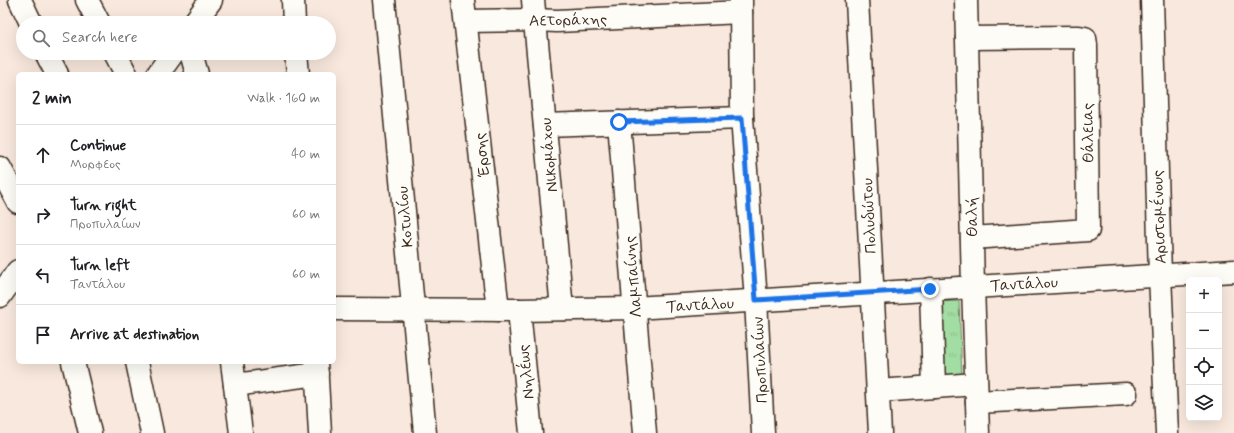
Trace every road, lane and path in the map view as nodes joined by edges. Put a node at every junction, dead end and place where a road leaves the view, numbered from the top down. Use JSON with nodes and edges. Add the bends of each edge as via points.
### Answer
{"nodes":[{"id":1,"x":20,"y":0,"type":"edge"},
{"id":2,"x":87,"y":0,"type":"edge"},
{"id":3,"x":211,"y":0,"type":"edge"},
{"id":4,"x":293,"y":0,"type":"edge"},
{"id":5,"x":384,"y":0,"type":"edge"},
{"id":6,"x":857,"y":0,"type":"edge"},
{"id":7,"x":966,"y":0,"type":"edge"},
{"id":8,"x":1152,"y":0,"type":"edge"},
{"id":9,"x":741,"y":6,"type":"edge"},
{"id":10,"x":534,"y":10,"type":"edge"},
{"id":11,"x":465,"y":11,"type":"edge"},
{"id":12,"x":28,"y":16,"type":"edge"},
{"id":13,"x":95,"y":16,"type":"edge"},
{"id":14,"x":199,"y":16,"type":"edge"},
{"id":15,"x":294,"y":16,"type":"edge"},
{"id":16,"x":967,"y":38,"type":"junction"},
{"id":17,"x":50,"y":60,"type":"edge"},
{"id":18,"x":119,"y":60,"type":"edge"},
{"id":19,"x":168,"y":60,"type":"edge"},
{"id":20,"x":193,"y":60,"type":"edge"},
{"id":21,"x":297,"y":60,"type":"edge"},
{"id":22,"x":56,"y":72,"type":"edge"},
{"id":23,"x":125,"y":72,"type":"edge"},
{"id":24,"x":159,"y":72,"type":"edge"},
{"id":25,"x":196,"y":72,"type":"edge"},
{"id":26,"x":298,"y":72,"type":"edge"},
{"id":27,"x":742,"y":118,"type":"junction"},
{"id":28,"x":619,"y":122,"type":"junction"},
{"id":29,"x":545,"y":125,"type":"junction"},
{"id":30,"x":0,"y":168,"type":"edge"},
{"id":31,"x":16,"y":198,"type":"edge"},
{"id":32,"x":972,"y":238,"type":"junction"},
{"id":33,"x":1234,"y":271,"type":"edge"},
{"id":34,"x":16,"y":274,"type":"edge"},
{"id":35,"x":1160,"y":275,"type":"junction"},
{"id":36,"x":973,"y":286,"type":"junction"},
{"id":37,"x":930,"y":289,"type":"junction"},
{"id":38,"x":872,"y":293,"type":"junction"},
{"id":39,"x":0,"y":296,"type":"edge"},
{"id":40,"x":756,"y":300,"type":"junction"},
{"id":41,"x":413,"y":308,"type":"junction"},
{"id":42,"x":634,"y":308,"type":"junction"},
{"id":43,"x":336,"y":309,"type":"edge"},
{"id":44,"x":562,"y":309,"type":"junction"},
{"id":45,"x":508,"y":310,"type":"junction"},
{"id":46,"x":73,"y":364,"type":"edge"},
{"id":47,"x":137,"y":364,"type":"edge"},
{"id":48,"x":232,"y":364,"type":"edge"},
{"id":49,"x":317,"y":368,"type":"edge"},
{"id":50,"x":235,"y":385,"type":"junction"},
{"id":51,"x":934,"y":387,"type":"junction"},
{"id":52,"x":878,"y":391,"type":"junction"},
{"id":53,"x":977,"y":393,"type":"junction"},
{"id":54,"x":1126,"y":394,"type":"dead end"},
{"id":55,"x":90,"y":433,"type":"edge"},
{"id":56,"x":152,"y":433,"type":"edge"},
{"id":57,"x":241,"y":433,"type":"edge"},
{"id":58,"x":320,"y":433,"type":"edge"},
{"id":59,"x":425,"y":433,"type":"edge"},
{"id":60,"x":531,"y":433,"type":"edge"},
{"id":61,"x":645,"y":433,"type":"edge"},
{"id":62,"x":763,"y":433,"type":"edge"},
{"id":63,"x":880,"y":433,"type":"edge"},
{"id":64,"x":978,"y":433,"type":"edge"},
{"id":65,"x":1167,"y":433,"type":"edge"}],
"edges":[{"from":1,"to":12,"type":"street"},
{"from":2,"to":13,"type":"street"},
{"from":3,"to":14,"type":"street"},
{"from":4,"to":15,"type":"street"},
{"from":5,"to":41,"type":"street","name":"Κοτυλίου"},
{"from":6,"to":38,"type":"street","name":"Πολυδώτου"},
{"from":7,"to":16,"type":"street","name":"Θαλή"},
{"from":8,"to":35,"type":"street","name":"Αριστομένους"},
{"from":9,"to":10,"type":"street","name":"Αετοράχης","via":[[557,21]]},
{"from":9,"to":27,"type":"street","name":"Προπυλαίων"},
{"from":10,"to":11,"type":"street","name":"Αετοράχης"},
{"from":10,"to":29,"type":"street","name":"Νικομάχου"},
{"from":11,"to":45,"type":"street","name":"Έρσης"},
{"from":16,"to":32,"type":"street","name":"Θαλή"},
{"from":16,"to":32,"type":"street","name":"Θάλειας","via":[[1079,37],[1085,38],[1086,45],[1088,230]]},
{"from":17,"to":22,"type":"street"},
{"from":18,"to":23,"type":"street"},
{"from":19,"to":24,"type":"street"},
{"from":20,"to":25,"type":"street"},
{"from":21,"to":26,"type":"street"},
{"from":27,"to":28,"type":"street"},
{"from":27,"to":40,"type":"street","name":"Προπυλαίων"},
{"from":28,"to":29,"type":"street"},
{"from":28,"to":42,"type":"street","name":"Λαμπαίνης"},
{"from":29,"to":44,"type":"street","name":"Νικομάχου"},
{"from":30,"to":31,"type":"street"},
{"from":32,"to":36,"type":"street","name":"Θαλή"},
{"from":33,"to":35,"type":"street","name":"Ταντάλου"},
{"from":34,"to":39,"type":"street"},
{"from":35,"to":36,"type":"street","name":"Ταντάλου"},
{"from":35,"to":65,"type":"street","name":"Αριστομένους"},
{"from":36,"to":37,"type":"street","name":"Ταντάλου"},
{"from":36,"to":53,"type":"street","name":"Θαλή"},
{"from":37,"to":38,"type":"street","name":"Ταντάλου"},
{"from":37,"to":51,"type":"street"},
{"from":38,"to":40,"type":"street","name":"Ταντάλου"},
{"from":38,"to":52,"type":"street","name":"Πολυδώτου"},
{"from":40,"to":42,"type":"street","name":"Ταντάλου"},
{"from":40,"to":62,"type":"street","name":"Προπυλαίων"},
{"from":41,"to":43,"type":"street","name":"Ταντάλου"},
{"from":41,"to":45,"type":"street","name":"Ταντάλου"},
{"from":41,"to":59,"type":"street","name":"Κοτυλίου"},
{"from":42,"to":44,"type":"street","name":"Ταντάλου"},
{"from":42,"to":61,"type":"street","name":"Λαμπαίνης"},
{"from":44,"to":45,"type":"street","name":"Ταντάλου"},
{"from":45,"to":60,"type":"street","name":"Νηλέως"},
{"from":46,"to":55,"type":"street"},
{"from":47,"to":56,"type":"street"},
{"from":48,"to":50,"type":"street"},
{"from":49,"to":50,"type":"street"},
{"from":49,"to":58,"type":"street"},
{"from":50,"to":57,"type":"street"},
{"from":51,"to":52,"type":"street"},
{"from":51,"to":53,"type":"street"},
{"from":52,"to":63,"type":"street","name":"Πολυδώτου"},
{"from":53,"to":54,"type":"street"},
{"from":53,"to":64,"type":"street","name":"Θαλή"}]}
